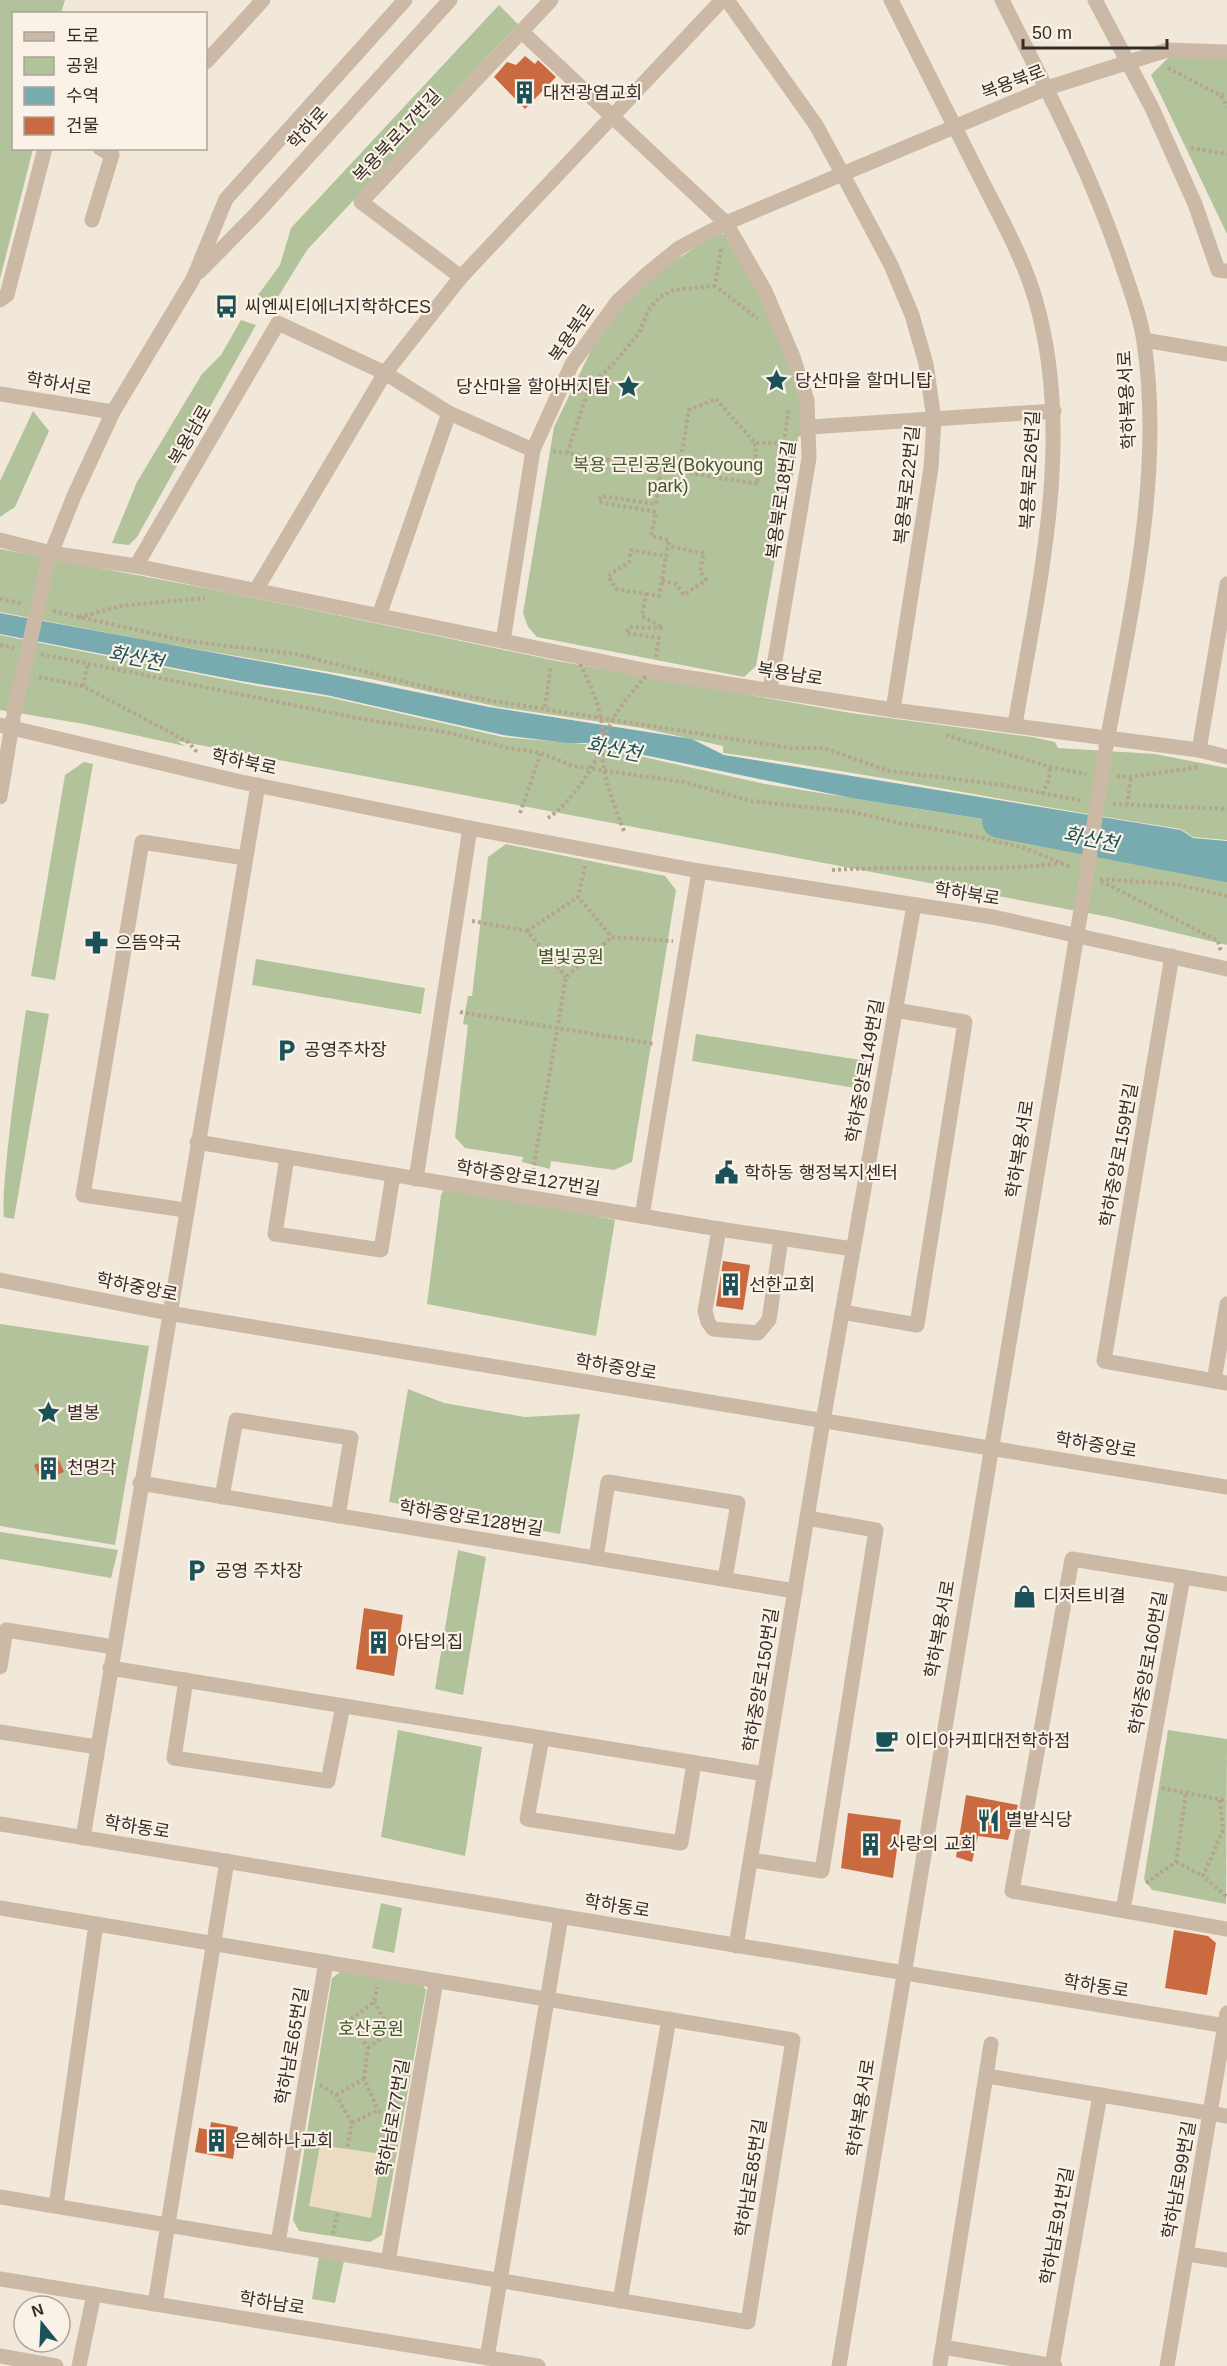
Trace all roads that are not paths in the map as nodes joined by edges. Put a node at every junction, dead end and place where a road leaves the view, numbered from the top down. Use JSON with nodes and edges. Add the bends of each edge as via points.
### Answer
{"nodes":[{"id":1,"x":263,"y":0,"type":"edge"},
{"id":2,"x":405,"y":0,"type":"edge"},
{"id":3,"x":450,"y":0,"type":"edge"},
{"id":4,"x":551,"y":0,"type":"edge"},
{"id":5,"x":722,"y":0,"type":"edge"},
{"id":6,"x":727,"y":0,"type":"edge"},
{"id":7,"x":891,"y":0,"type":"edge"},
{"id":8,"x":1002,"y":0,"type":"edge"},
{"id":9,"x":1095,"y":0,"type":"edge"},
{"id":10,"x":522,"y":32,"type":"junction"},
{"id":11,"x":1227,"y":52,"type":"edge"},
{"id":12,"x":207,"y":61,"type":"edge"},
{"id":13,"x":1128,"y":63,"type":"junction"},
{"id":14,"x":1047,"y":88,"type":"junction"},
{"id":15,"x":613,"y":116,"type":"junction"},
{"id":16,"x":954,"y":126,"type":"junction"},
{"id":17,"x":44,"y":150,"type":"edge"},
{"id":18,"x":104,"y":150,"type":"edge"},
{"id":19,"x":842,"y":173,"type":"junction"},
{"id":20,"x":92,"y":220,"type":"dead end"},
{"id":21,"x":726,"y":223,"type":"junction"},
{"id":22,"x":1227,"y":271,"type":"edge"},
{"id":23,"x":461,"y":277,"type":"junction"},
{"id":24,"x":193,"y":279,"type":"junction"},
{"id":25,"x":0,"y":300,"type":"edge"},
{"id":26,"x":1144,"y":340,"type":"junction"},
{"id":27,"x":1227,"y":354,"type":"edge"},
{"id":28,"x":385,"y":373,"type":"junction"},
{"id":29,"x":0,"y":394,"type":"edge"},
{"id":30,"x":1054,"y":411,"type":"junction"},
{"id":31,"x":113,"y":412,"type":"junction"},
{"id":32,"x":449,"y":413,"type":"junction"},
{"id":33,"x":934,"y":419,"type":"junction"},
{"id":34,"x":810,"y":427,"type":"junction"},
{"id":35,"x":533,"y":450,"type":"junction"},
{"id":36,"x":0,"y":540,"type":"edge"},
{"id":37,"x":50,"y":557,"type":"junction"},
{"id":38,"x":136,"y":566,"type":"junction"},
{"id":39,"x":1227,"y":584,"type":"edge"},
{"id":40,"x":256,"y":590,"type":"junction"},
{"id":41,"x":379,"y":616,"type":"junction"},
{"id":42,"x":503,"y":641,"type":"junction"},
{"id":43,"x":770,"y":690,"type":"junction"},
{"id":44,"x":893,"y":710,"type":"junction"},
{"id":45,"x":8,"y":722,"type":"edge"},
{"id":46,"x":1015,"y":725,"type":"junction"},
{"id":47,"x":1106,"y":746,"type":"junction"},
{"id":48,"x":1199,"y":750,"type":"junction"},
{"id":49,"x":1227,"y":757,"type":"edge"},
{"id":50,"x":258,"y":785,"type":"junction"},
{"id":51,"x":0,"y":797,"type":"edge"},
{"id":52,"x":470,"y":828,"type":"junction"},
{"id":53,"x":245,"y":858,"type":"junction"},
{"id":54,"x":699,"y":871,"type":"junction"},
{"id":55,"x":914,"y":905,"type":"junction"},
{"id":56,"x":1077,"y":934,"type":"junction"},
{"id":57,"x":1172,"y":956,"type":"junction"},
{"id":58,"x":1227,"y":969,"type":"edge"},
{"id":59,"x":895,"y":1010,"type":"junction"},
{"id":60,"x":197,"y":1142,"type":"junction"},
{"id":61,"x":287,"y":1157,"type":"junction"},
{"id":62,"x":393,"y":1175,"type":"junction"},
{"id":63,"x":416,"y":1179,"type":"junction"},
{"id":64,"x":185,"y":1210,"type":"junction"},
{"id":65,"x":642,"y":1216,"type":"junction"},
{"id":66,"x":719,"y":1229,"type":"junction"},
{"id":67,"x":781,"y":1239,"type":"junction"},
{"id":68,"x":854,"y":1249,"type":"junction"},
{"id":69,"x":0,"y":1280,"type":"edge"},
{"id":70,"x":1227,"y":1304,"type":"edge"},
{"id":71,"x":842,"y":1312,"type":"junction"},
{"id":72,"x":168,"y":1313,"type":"junction"},
{"id":73,"x":1220,"y":1382,"type":"edge"},
{"id":74,"x":824,"y":1420,"type":"junction"},
{"id":75,"x":990,"y":1448,"type":"junction"},
{"id":76,"x":140,"y":1483,"type":"junction"},
{"id":77,"x":1227,"y":1487,"type":"edge"},
{"id":78,"x":222,"y":1497,"type":"junction"},
{"id":79,"x":338,"y":1516,"type":"junction"},
{"id":80,"x":807,"y":1518,"type":"junction"},
{"id":81,"x":596,"y":1558,"type":"junction"},
{"id":82,"x":1183,"y":1577,"type":"junction"},
{"id":83,"x":724,"y":1579,"type":"junction"},
{"id":84,"x":1227,"y":1584,"type":"edge"},
{"id":85,"x":795,"y":1591,"type":"junction"},
{"id":86,"x":114,"y":1647,"type":"junction"},
{"id":87,"x":0,"y":1667,"type":"edge"},
{"id":88,"x":110,"y":1668,"type":"junction"},
{"id":89,"x":186,"y":1680,"type":"junction"},
{"id":90,"x":343,"y":1706,"type":"junction"},
{"id":91,"x":0,"y":1732,"type":"edge"},
{"id":92,"x":542,"y":1738,"type":"junction"},
{"id":93,"x":97,"y":1747,"type":"junction"},
{"id":94,"x":694,"y":1763,"type":"junction"},
{"id":95,"x":765,"y":1774,"type":"junction"},
{"id":96,"x":0,"y":1824,"type":"edge"},
{"id":97,"x":83,"y":1838,"type":"junction"},
{"id":98,"x":751,"y":1860,"type":"junction"},
{"id":99,"x":226,"y":1861,"type":"junction"},
{"id":100,"x":0,"y":1908,"type":"edge"},
{"id":101,"x":1123,"y":1910,"type":"junction"},
{"id":102,"x":561,"y":1917,"type":"junction"},
{"id":103,"x":96,"y":1924,"type":"junction"},
{"id":104,"x":1227,"y":1929,"type":"edge"},
{"id":105,"x":213,"y":1943,"type":"junction"},
{"id":106,"x":736,"y":1946,"type":"junction"},
{"id":107,"x":326,"y":1962,"type":"junction"},
{"id":108,"x":902,"y":1975,"type":"junction"},
{"id":109,"x":436,"y":1981,"type":"junction"},
{"id":110,"x":547,"y":1999,"type":"junction"},
{"id":111,"x":669,"y":2019,"type":"junction"},
{"id":112,"x":1226,"y":2022,"type":"edge"},
{"id":113,"x":991,"y":2044,"type":"dead end"},
{"id":114,"x":987,"y":2076,"type":"junction"},
{"id":115,"x":1100,"y":2095,"type":"junction"},
{"id":116,"x":1210,"y":2113,"type":"junction"},
{"id":117,"x":1227,"y":2116,"type":"edge"},
{"id":118,"x":0,"y":2197,"type":"edge"},
{"id":119,"x":56,"y":2206,"type":"junction"},
{"id":120,"x":166,"y":2225,"type":"junction"},
{"id":121,"x":278,"y":2243,"type":"junction"},
{"id":122,"x":1187,"y":2254,"type":"junction"},
{"id":123,"x":1227,"y":2260,"type":"edge"},
{"id":124,"x":388,"y":2262,"type":"junction"},
{"id":125,"x":0,"y":2279,"type":"edge"},
{"id":126,"x":499,"y":2280,"type":"junction"},
{"id":127,"x":94,"y":2294,"type":"junction"},
{"id":128,"x":620,"y":2301,"type":"junction"},
{"id":129,"x":155,"y":2304,"type":"junction"},
{"id":130,"x":942,"y":2347,"type":"junction"},
{"id":131,"x":0,"y":2356,"type":"edge"},
{"id":132,"x":487,"y":2358,"type":"junction"},
{"id":133,"x":940,"y":2364,"type":"dead end"},
{"id":134,"x":56,"y":2366,"type":"edge"},
{"id":135,"x":79,"y":2366,"type":"edge"},
{"id":136,"x":538,"y":2366,"type":"edge"},
{"id":137,"x":839,"y":2366,"type":"edge"},
{"id":138,"x":1054,"y":2366,"type":"edge"},
{"id":139,"x":1167,"y":2366,"type":"edge"}],
"edges":[{"from":1,"to":12,"type":"street"},
{"from":2,"to":24,"type":"street","name":"학하로","via":[[226,199]]},
{"from":3,"to":24,"type":"street","name":"학하로"},
{"from":4,"to":10,"type":"street","name":"복용북로17번길"},
{"from":5,"to":15,"type":"street"},
{"from":6,"to":19,"type":"street","via":[[816,125]]},
{"from":7,"to":16,"type":"street"},
{"from":8,"to":14,"type":"street","name":"학하복용서로"},
{"from":9,"to":13,"type":"street"},
{"from":10,"to":15,"type":"street"},
{"from":10,"to":23,"type":"street","name":"복용북로17번길","via":[[361,202]]},
{"from":11,"to":13,"type":"street","name":"복용북로","via":[[1167,50]]},
{"from":13,"to":14,"type":"street","name":"복용북로"},
{"from":13,"to":22,"type":"street","via":[[1190,193],[1218,270]]},
{"from":14,"to":16,"type":"street","name":"복용북로"},
{"from":14,"to":26,"type":"street","name":"학하복용서로","via":[[1108,222]]},
{"from":15,"to":21,"type":"street"},
{"from":15,"to":23,"type":"street"},
{"from":16,"to":19,"type":"street","name":"복용북로"},
{"from":16,"to":30,"type":"street","name":"복용북로26번길","via":[[1017,252],[1035,299]]},
{"from":17,"to":25,"type":"street","via":[[7,295]]},
{"from":18,"to":20,"type":"street","via":[[112,154]]},
{"from":19,"to":21,"type":"street","name":"복용북로"},
{"from":19,"to":33,"type":"street","name":"복용북로22번길","via":[[891,265],[912,315],[926,364]]},
{"from":21,"to":34,"type":"street","name":"복용북로18번길","via":[[765,291],[793,357],[807,400]]},
{"from":21,"to":35,"type":"street","name":"복용북로","via":[[679,248],[618,301],[572,364]]},
{"from":23,"to":28,"type":"street"},
{"from":24,"to":31,"type":"street","name":"학하로"},
{"from":26,"to":27,"type":"street"},
{"from":26,"to":47,"type":"street","name":"학하복용서로","via":[[1150,395],[1149,463],[1137,568]]},
{"from":28,"to":32,"type":"street"},
{"from":28,"to":38,"type":"street","name":"복용남로","via":[[278,323]]},
{"from":28,"to":40,"type":"street"},
{"from":29,"to":31,"type":"street","name":"학하서로"},
{"from":30,"to":33,"type":"street"},
{"from":30,"to":46,"type":"street","name":"복용북로26번길","via":[[1044,548]]},
{"from":31,"to":37,"type":"street","name":"학하로"},
{"from":32,"to":35,"type":"street"},
{"from":32,"to":41,"type":"street"},
{"from":33,"to":34,"type":"street"},
{"from":33,"to":44,"type":"street","name":"복용북로22번길","via":[[923,530]]},
{"from":34,"to":43,"type":"street","name":"복용북로18번길","via":[[801,517]]},
{"from":35,"to":42,"type":"street","name":"복용북로"},
{"from":36,"to":37,"type":"street","name":"복용남로"},
{"from":37,"to":38,"type":"street","name":"복용남로"},
{"from":37,"to":45,"type":"street","name":"학하로","bridge":true},
{"from":38,"to":40,"type":"street","name":"복용남로"},
{"from":39,"to":48,"type":"street"},
{"from":40,"to":41,"type":"street","name":"복용남로"},
{"from":41,"to":42,"type":"street","name":"복용남로"},
{"from":42,"to":43,"type":"street","name":"복용남로","via":[[650,674]]},
{"from":43,"to":44,"type":"street","name":"복용남로"},
{"from":44,"to":46,"type":"street","name":"복용남로"},
{"from":45,"to":50,"type":"street","name":"학하북로"},
{"from":45,"to":51,"type":"street"},
{"from":46,"to":47,"type":"street","name":"복용남로"},
{"from":47,"to":48,"type":"street","name":"복용남로"},
{"from":47,"to":56,"type":"street","name":"학하복용서로","bridge":true},
{"from":48,"to":49,"type":"street","name":"복용남로"},
{"from":50,"to":52,"type":"street","name":"학하북로"},
{"from":50,"to":53,"type":"street"},
{"from":52,"to":54,"type":"street","name":"학하북로"},
{"from":52,"to":63,"type":"street"},
{"from":53,"to":60,"type":"street"},
{"from":53,"to":64,"type":"street","via":[[142,842],[83,1195]]},
{"from":54,"to":55,"type":"street","name":"학하북로"},
{"from":54,"to":65,"type":"street"},
{"from":55,"to":56,"type":"street","name":"학하북로"},
{"from":55,"to":59,"type":"street","name":"학하중앙로149번길"},
{"from":56,"to":57,"type":"street","name":"학하북로"},
{"from":56,"to":75,"type":"street","name":"학하복용서로"},
{"from":57,"to":58,"type":"street","name":"학하북로"},
{"from":57,"to":73,"type":"street","name":"학하중앙로159번길","via":[[1104,1361]]},
{"from":59,"to":68,"type":"street","name":"학하중앙로149번길"},
{"from":59,"to":71,"type":"street","via":[[965,1022],[917,1325]]},
{"from":60,"to":61,"type":"street","name":"학하중앙로127번길"},
{"from":60,"to":64,"type":"street"},
{"from":61,"to":62,"type":"street","name":"학하중앙로127번길"},
{"from":61,"to":62,"type":"street","via":[[275,1234],[381,1250]]},
{"from":62,"to":63,"type":"street","name":"학하중앙로127번길"},
{"from":63,"to":65,"type":"street","name":"학하중앙로127번길"},
{"from":64,"to":72,"type":"street"},
{"from":65,"to":66,"type":"street","name":"학하중앙로127번길"},
{"from":66,"to":67,"type":"street","name":"학하중앙로127번길"},
{"from":66,"to":67,"type":"street","via":[[705,1311],[713,1329],[758,1332],[765,1327]]},
{"from":67,"to":68,"type":"street","name":"학하중앙로127번길"},
{"from":68,"to":71,"type":"street","name":"학하중앙로149번길"},
{"from":69,"to":72,"type":"street","name":"학하중앙로"},
{"from":70,"to":73,"type":"street"},
{"from":71,"to":74,"type":"street","name":"학하중앙로149번길"},
{"from":72,"to":74,"type":"street","name":"학하중앙로"},
{"from":72,"to":76,"type":"street"},
{"from":74,"to":75,"type":"street","name":"학하중앙로"},
{"from":74,"to":80,"type":"street","name":"학하중앙로150번길"},
{"from":75,"to":77,"type":"street","name":"학하중앙로"},
{"from":75,"to":108,"type":"street","name":"학하복용서로"},
{"from":76,"to":78,"type":"street","name":"학하중앙로128번길"},
{"from":76,"to":86,"type":"street"},
{"from":78,"to":79,"type":"street","name":"학하중앙로128번길"},
{"from":78,"to":79,"type":"street","via":[[236,1420],[340,1436],[351,1438]]},
{"from":79,"to":81,"type":"street","name":"학하중앙로128번길"},
{"from":80,"to":85,"type":"street","name":"학하중앙로150번길"},
{"from":80,"to":98,"type":"street","via":[[876,1530],[822,1871]]},
{"from":81,"to":83,"type":"street","name":"학하중앙로128번길"},
{"from":81,"to":83,"type":"street","via":[[608,1482],[726,1501],[738,1503]]},
{"from":82,"to":84,"type":"street"},
{"from":82,"to":101,"type":"street","name":"학하중앙로160번길"},
{"from":82,"to":101,"type":"street","name":"학하중앙로160번길","via":[[1072,1560],[1012,1891]]},
{"from":83,"to":85,"type":"street","name":"학하중앙로128번길"},
{"from":85,"to":95,"type":"street","name":"학하중앙로150번길"},
{"from":86,"to":87,"type":"street","via":[[6,1630]]},
{"from":86,"to":88,"type":"street"},
{"from":88,"to":89,"type":"street"},
{"from":88,"to":93,"type":"street"},
{"from":89,"to":90,"type":"street"},
{"from":89,"to":90,"type":"street","via":[[174,1758],[328,1781]]},
{"from":90,"to":92,"type":"street"},
{"from":91,"to":93,"type":"street"},
{"from":92,"to":94,"type":"street"},
{"from":92,"to":94,"type":"street","via":[[527,1819],[681,1844]]},
{"from":93,"to":97,"type":"street"},
{"from":94,"to":95,"type":"street"},
{"from":95,"to":98,"type":"street","name":"학하중앙로150번길"},
{"from":96,"to":97,"type":"street","name":"학하동로"},
{"from":97,"to":99,"type":"street","name":"학하동로"},
{"from":98,"to":106,"type":"street","name":"학하중앙로150번길"},
{"from":99,"to":102,"type":"street","name":"학하동로"},
{"from":99,"to":105,"type":"street"},
{"from":100,"to":103,"type":"street"},
{"from":101,"to":104,"type":"street"},
{"from":102,"to":106,"type":"street","name":"학하동로"},
{"from":102,"to":110,"type":"street"},
{"from":103,"to":105,"type":"street"},
{"from":103,"to":119,"type":"street"},
{"from":105,"to":107,"type":"street"},
{"from":105,"to":120,"type":"street"},
{"from":106,"to":108,"type":"street","name":"학하동로"},
{"from":107,"to":109,"type":"street"},
{"from":107,"to":121,"type":"street","name":"학하남로65번길"},
{"from":108,"to":112,"type":"street","name":"학하동로"},
{"from":108,"to":137,"type":"street","name":"학하복용서로"},
{"from":109,"to":110,"type":"street"},
{"from":109,"to":124,"type":"street","name":"학하남로77번길"},
{"from":110,"to":111,"type":"street"},
{"from":110,"to":126,"type":"street"},
{"from":111,"to":128,"type":"street"},
{"from":111,"to":128,"type":"street","name":"학하남로85번길","via":[[793,2040],[748,2322]]},
{"from":112,"to":116,"type":"street","name":"학하남로99번길"},
{"from":113,"to":114,"type":"street"},
{"from":114,"to":115,"type":"street"},
{"from":114,"to":130,"type":"street"},
{"from":115,"to":116,"type":"street"},
{"from":115,"to":138,"type":"street","name":"학하남로91번길"},
{"from":116,"to":117,"type":"street","name":"학하남로99번길"},
{"from":116,"to":122,"type":"street","name":"학하남로99번길"},
{"from":118,"to":119,"type":"street"},
{"from":119,"to":120,"type":"street"},
{"from":120,"to":121,"type":"street"},
{"from":120,"to":129,"type":"street"},
{"from":121,"to":124,"type":"street"},
{"from":122,"to":123,"type":"street","name":"학하남로99번길"},
{"from":122,"to":139,"type":"street","name":"학하남로99번길"},
{"from":124,"to":126,"type":"street"},
{"from":125,"to":127,"type":"street","name":"학하남로"},
{"from":126,"to":128,"type":"street"},
{"from":126,"to":132,"type":"street"},
{"from":127,"to":129,"type":"street","name":"학하남로"},
{"from":127,"to":135,"type":"street"},
{"from":129,"to":132,"type":"street","name":"학하남로"},
{"from":130,"to":133,"type":"street"},
{"from":130,"to":138,"type":"street","name":"학하남로91번길"},
{"from":131,"to":134,"type":"street"},
{"from":132,"to":136,"type":"street","name":"학하남로"}]}
